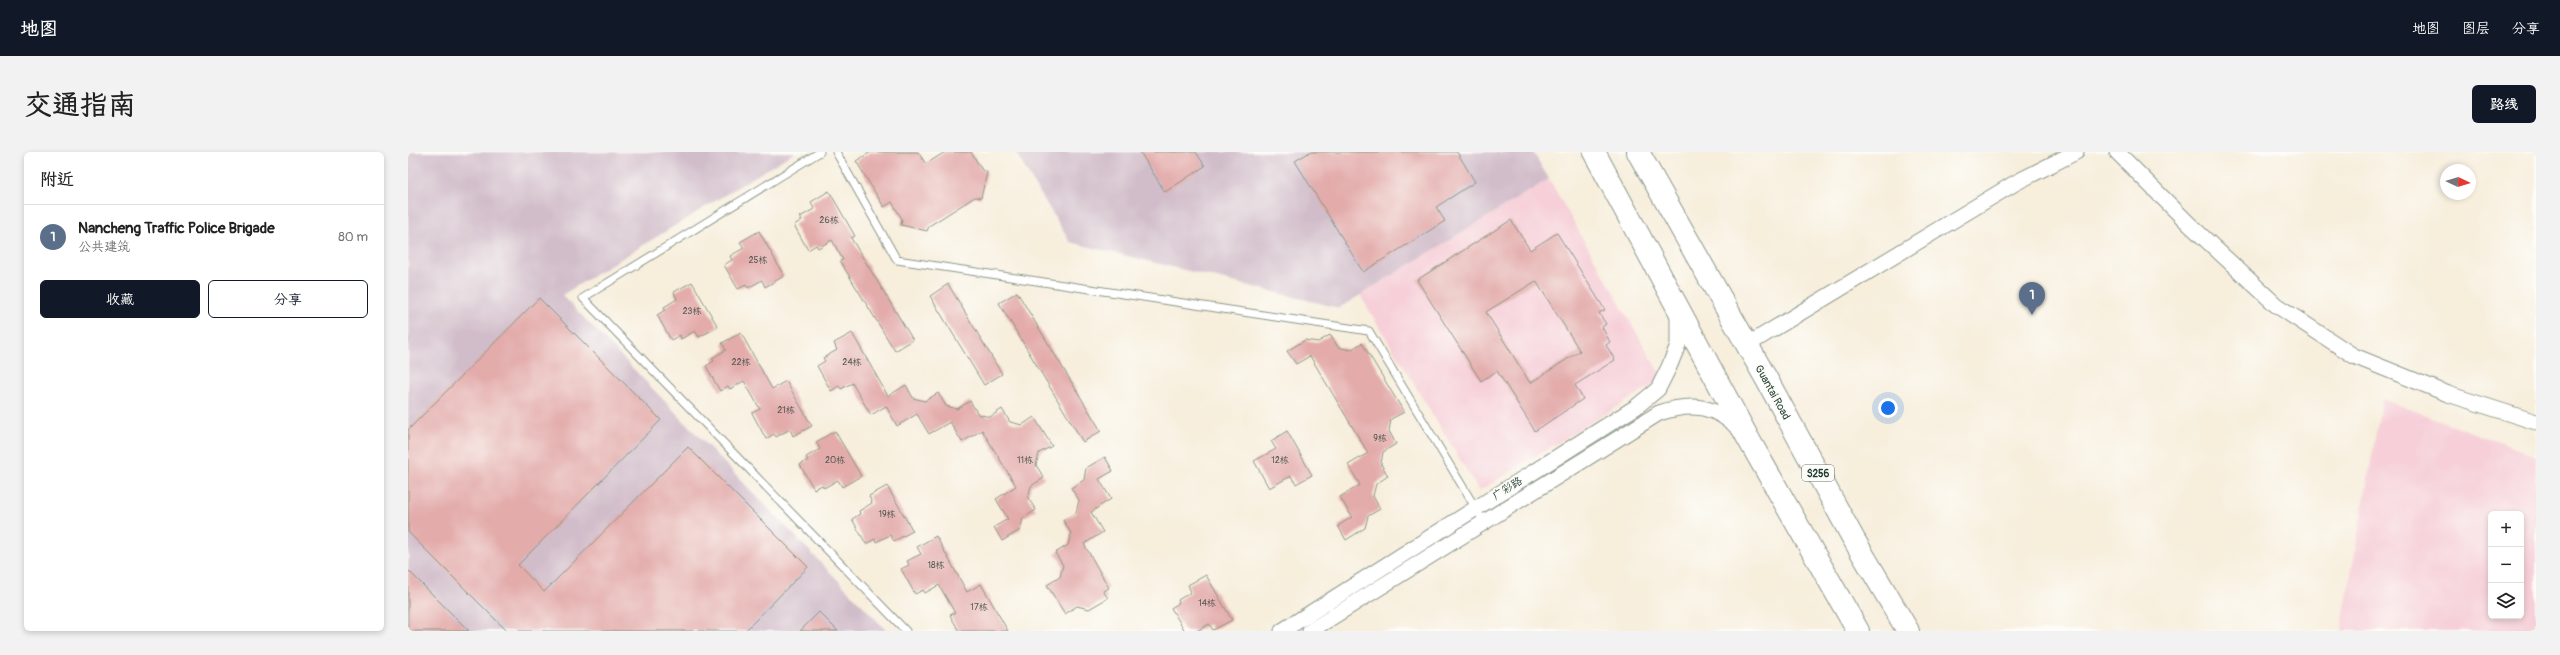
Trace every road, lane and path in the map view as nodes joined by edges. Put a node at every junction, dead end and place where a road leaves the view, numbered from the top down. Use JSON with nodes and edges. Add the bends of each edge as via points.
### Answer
{"nodes":[{"id":1,"x":820,"y":152,"type":"edge"},
{"id":2,"x":836,"y":152,"type":"edge"},
{"id":3,"x":1594,"y":152,"type":"edge"},
{"id":4,"x":1638,"y":152,"type":"edge"},
{"id":5,"x":2076,"y":152,"type":"edge"},
{"id":6,"x":2117,"y":152,"type":"edge"},
{"id":7,"x":1678,"y":308,"type":"junction"},
{"id":8,"x":1747,"y":344,"type":"junction"},
{"id":9,"x":2536,"y":422,"type":"edge"},
{"id":10,"x":1749,"y":440,"type":"junction"},
{"id":11,"x":1476,"y":508,"type":"junction"},
{"id":12,"x":1484,"y":522,"type":"junction"},
{"id":13,"x":906,"y":631,"type":"edge"},
{"id":14,"x":1282,"y":631,"type":"edge"},
{"id":15,"x":1310,"y":631,"type":"edge"},
{"id":16,"x":1858,"y":631,"type":"edge"},
{"id":17,"x":1908,"y":631,"type":"edge"}],
"edges":[{"from":1,"to":13,"type":"lane","via":[[583,298]]},
{"from":2,"to":11,"type":"lane","via":[[897,260],[1369,331]]},
{"from":3,"to":7,"type":"main road"},
{"from":4,"to":8,"type":"main road","name":"Guantai Road","number":"S256"},
{"from":5,"to":8,"type":"street","via":[[2015,183]]},
{"from":6,"to":9,"type":"street","via":[[2188,224],[2276,305],[2348,352],[2448,394]]},
{"from":7,"to":10,"type":"main road"},
{"from":7,"to":11,"type":"street","name":"广彩路","via":[[1678,345],[1658,389],[1636,406]]},
{"from":8,"to":17,"type":"main road","name":"Guantai Road","number":"S256","via":[[1853,538]]},
{"from":10,"to":12,"type":"street","name":"广彩路","via":[[1730,421],[1713,410],[1695,407],[1675,408],[1659,413]]},
{"from":10,"to":16,"type":"main road"},
{"from":11,"to":12,"type":"lane"},
{"from":11,"to":14,"type":"street","name":"广彩路"},
{"from":12,"to":15,"type":"street","name":"广彩路"}]}
